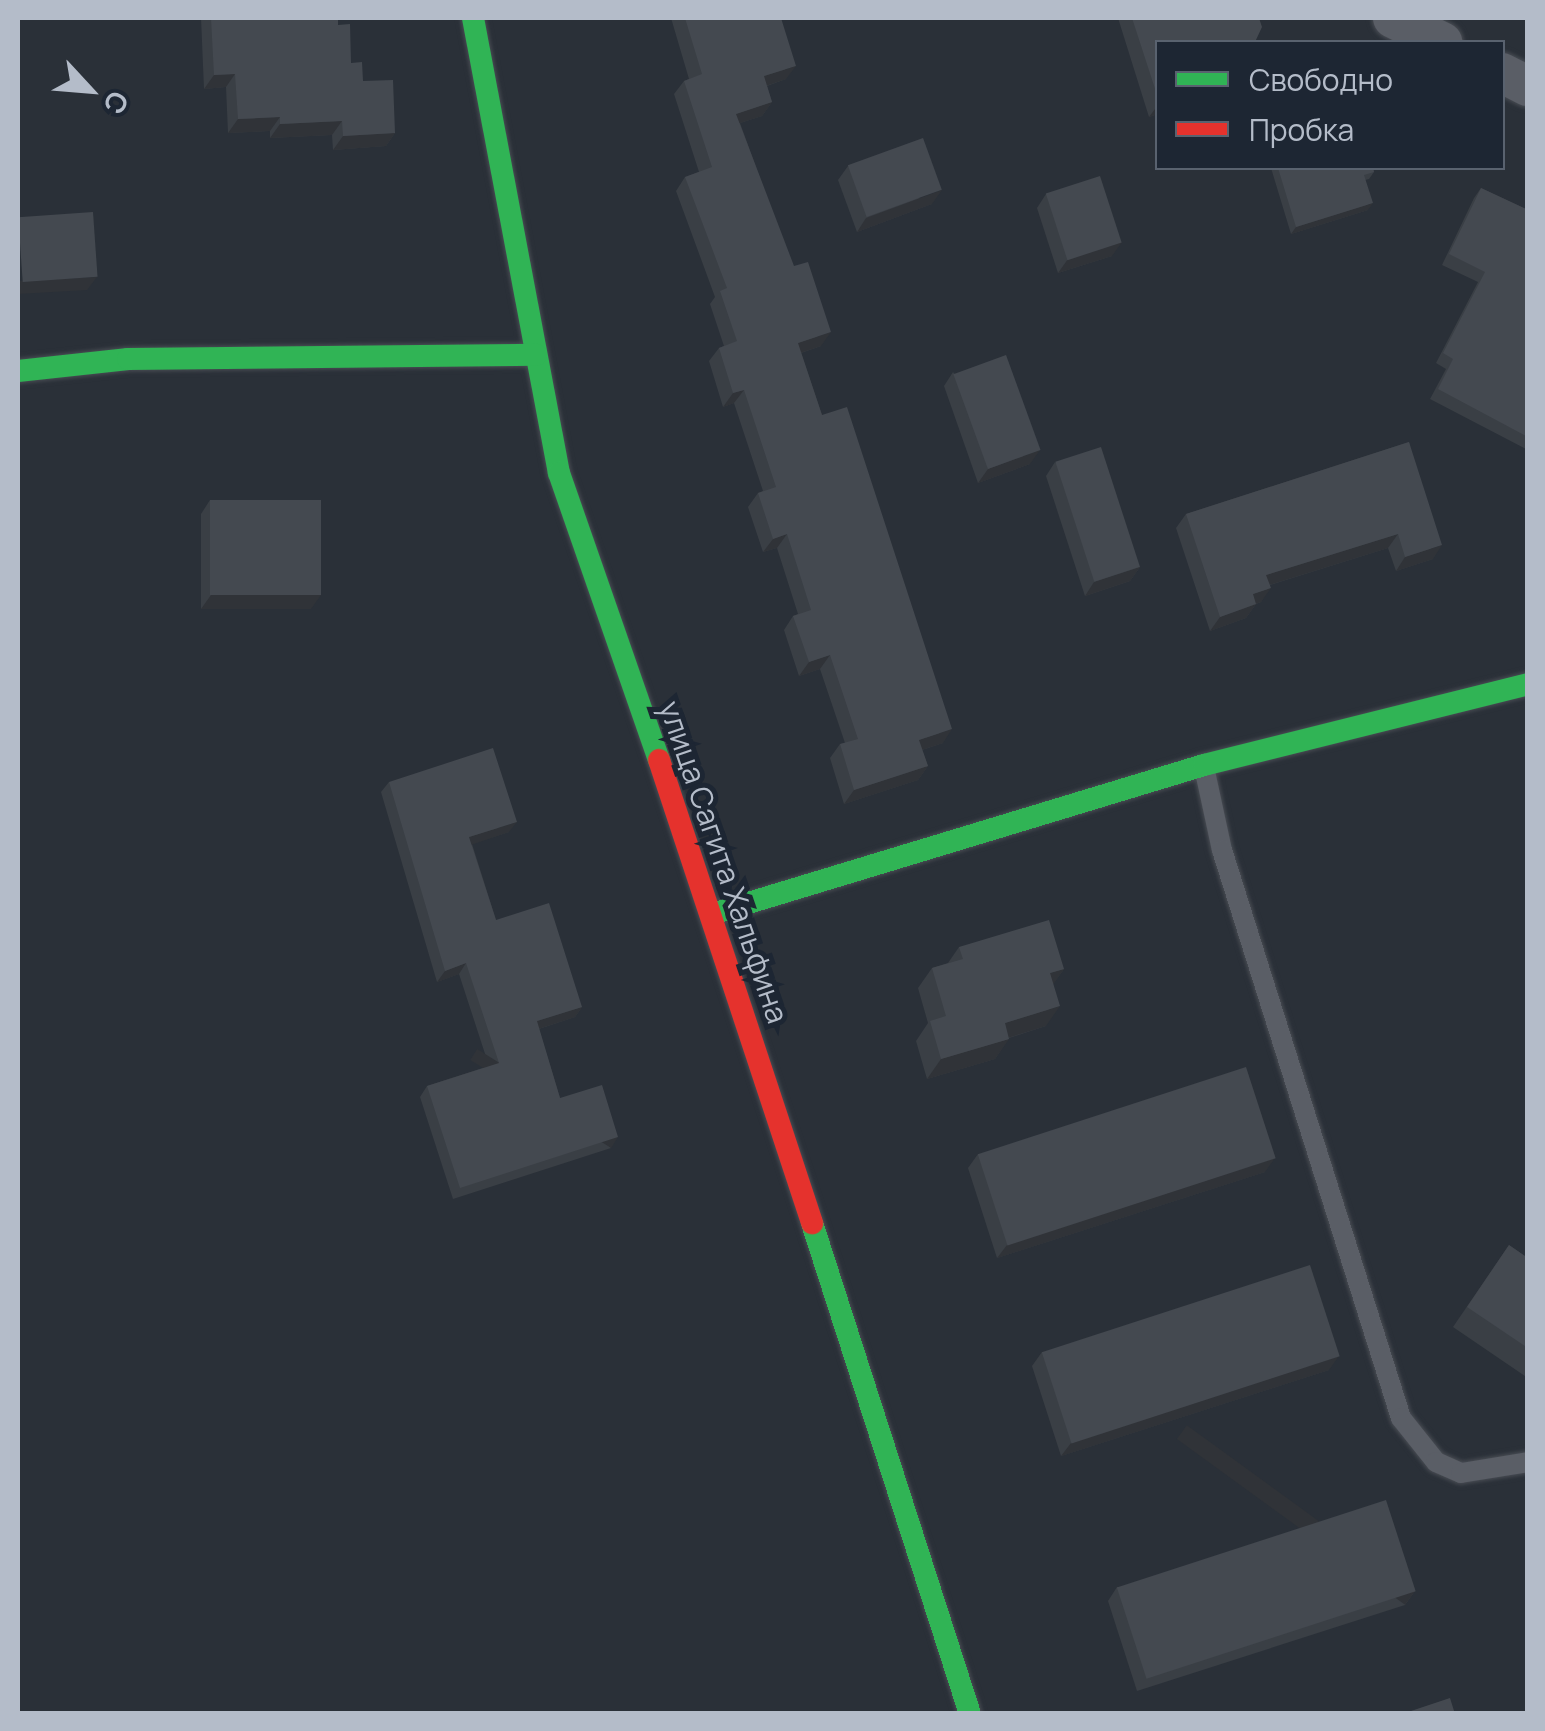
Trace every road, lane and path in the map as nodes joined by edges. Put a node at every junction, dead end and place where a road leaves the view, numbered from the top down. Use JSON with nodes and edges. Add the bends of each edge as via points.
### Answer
{"nodes":[{"id":1,"x":473,"y":18,"type":"edge"},
{"id":2,"x":1393,"y":18,"type":"edge"},
{"id":3,"x":1438,"y":40,"type":"edge"},
{"id":4,"x":1505,"y":74,"type":"edge"},
{"id":5,"x":1528,"y":86,"type":"edge"},
{"id":6,"x":536,"y":355,"type":"junction"},
{"id":7,"x":18,"y":371,"type":"edge"},
{"id":8,"x":1528,"y":684,"type":"edge"},
{"id":9,"x":1204,"y":765,"type":"junction"},
{"id":10,"x":712,"y":914,"type":"junction"},
{"id":11,"x":1528,"y":1462,"type":"edge"},
{"id":12,"x":970,"y":1714,"type":"edge"}],
"edges":[{"from":1,"to":6,"type":"street","name":"улица Сагита Хальфина"},
{"from":2,"to":3,"type":"street"},
{"from":4,"to":5,"type":"street"},
{"from":6,"to":7,"type":"street","via":[[128,359]]},
{"from":6,"to":10,"type":"street","name":"улица Сагита Хальфина","via":[[558,473]]},
{"from":8,"to":9,"type":"street"},
{"from":9,"to":10,"type":"street"},
{"from":9,"to":11,"type":"lane","via":[[1222,850],[1401,1418],[1436,1462],[1461,1473]]},
{"from":10,"to":12,"type":"street","name":"улица Сагита Хальфина"}]}
